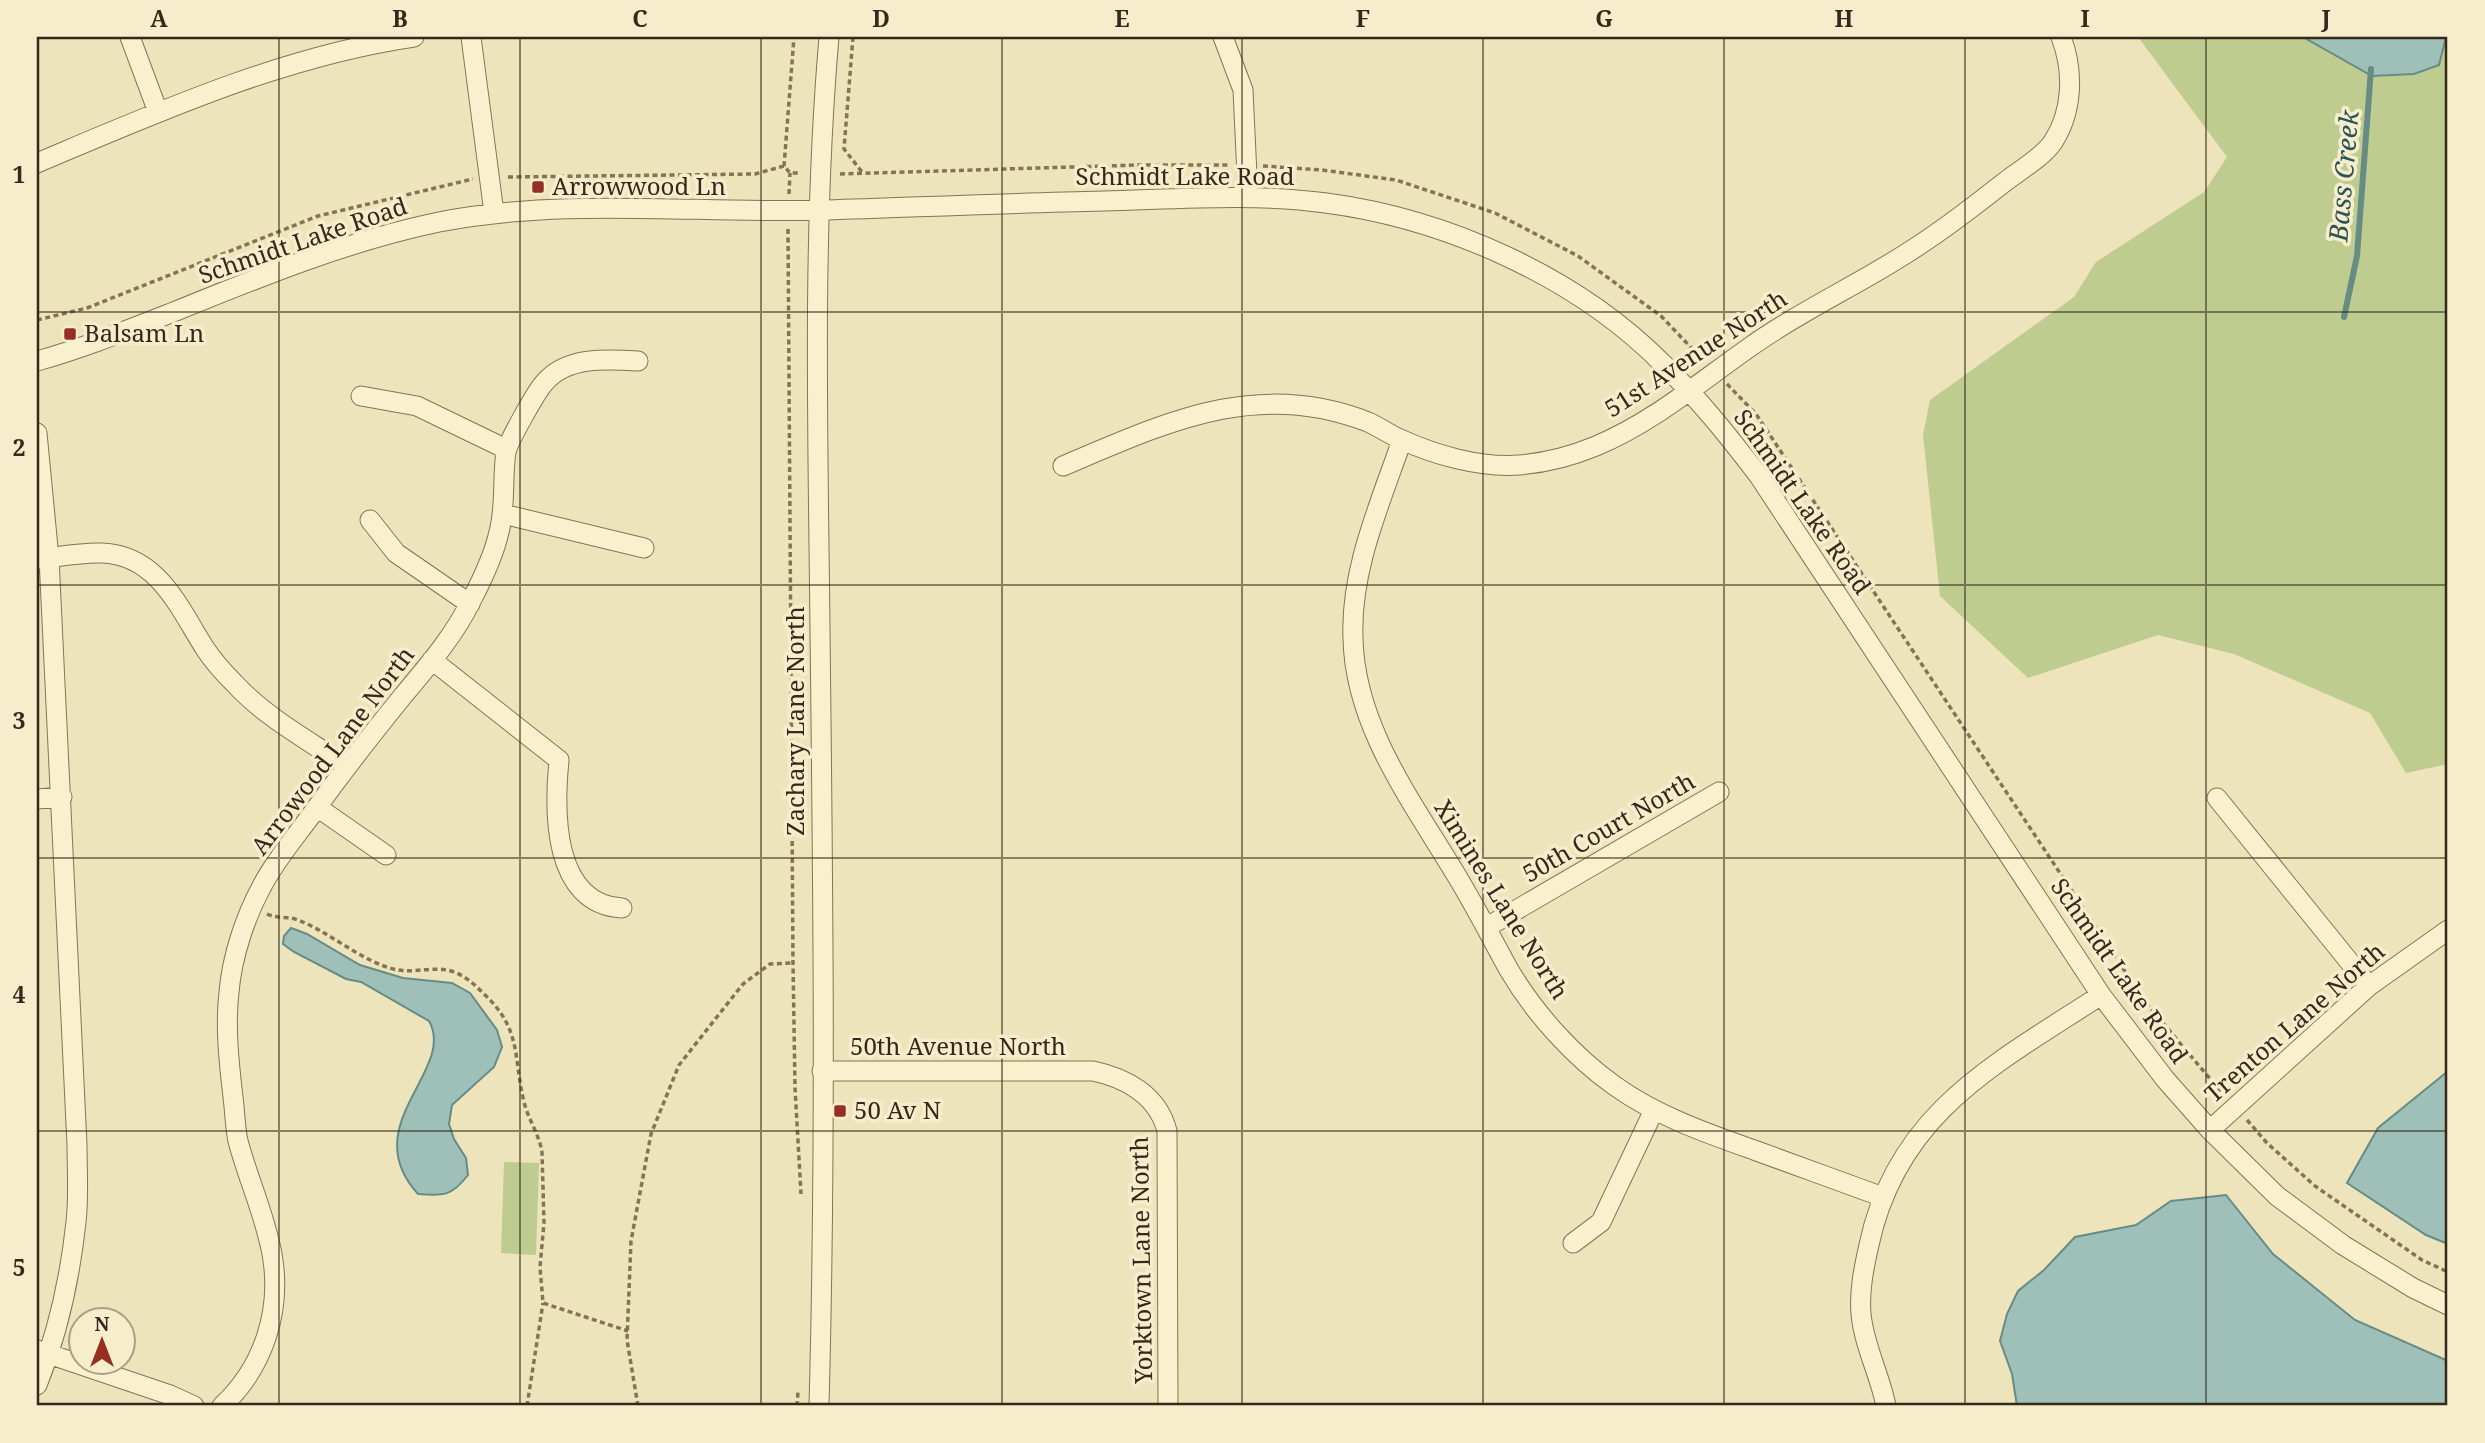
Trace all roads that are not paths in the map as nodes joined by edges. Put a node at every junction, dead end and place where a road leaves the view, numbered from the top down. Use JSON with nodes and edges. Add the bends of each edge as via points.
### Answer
{"nodes":[{"id":1,"x":130,"y":37,"type":"edge"},
{"id":2,"x":414,"y":37,"type":"edge"},
{"id":3,"x":471,"y":37,"type":"edge"},
{"id":4,"x":829,"y":37,"type":"edge"},
{"id":5,"x":1223,"y":37,"type":"edge"},
{"id":6,"x":2061,"y":37,"type":"edge"},
{"id":7,"x":159,"y":112,"type":"junction"},
{"id":8,"x":37,"y":163,"type":"edge"},
{"id":9,"x":1248,"y":197,"type":"junction"},
{"id":10,"x":820,"y":210,"type":"junction"},
{"id":11,"x":494,"y":213,"type":"junction"},
{"id":12,"x":37,"y":361,"type":"edge"},
{"id":13,"x":638,"y":362,"type":"dead end"},
{"id":14,"x":1690,"y":392,"type":"junction"},
{"id":15,"x":361,"y":396,"type":"dead end"},
{"id":16,"x":37,"y":433,"type":"edge"},
{"id":17,"x":1402,"y":440,"type":"junction"},
{"id":18,"x":506,"y":449,"type":"junction"},
{"id":19,"x":1063,"y":466,"type":"dead end"},
{"id":20,"x":503,"y":514,"type":"junction"},
{"id":21,"x":370,"y":520,"type":"dead end"},
{"id":22,"x":644,"y":548,"type":"dead end"},
{"id":23,"x":43,"y":558,"type":"edge"},
{"id":24,"x":470,"y":604,"type":"junction"},
{"id":25,"x":432,"y":660,"type":"junction"},
{"id":26,"x":346,"y":766,"type":"junction"},
{"id":27,"x":1719,"y":792,"type":"dead end"},
{"id":28,"x":62,"y":797,"type":"junction"},
{"id":29,"x":2217,"y":798,"type":"dead end"},
{"id":30,"x":37,"y":799,"type":"edge"},
{"id":31,"x":317,"y":807,"type":"junction"},
{"id":32,"x":386,"y":855,"type":"dead end"},
{"id":33,"x":622,"y":908,"type":"dead end"},
{"id":34,"x":1487,"y":927,"type":"junction"},
{"id":35,"x":2448,"y":930,"type":"edge"},
{"id":36,"x":2369,"y":986,"type":"junction"},
{"id":37,"x":2101,"y":995,"type":"junction"},
{"id":38,"x":822,"y":1071,"type":"junction"},
{"id":39,"x":1093,"y":1071,"type":"joint"},
{"id":40,"x":1654,"y":1110,"type":"junction"},
{"id":41,"x":2210,"y":1130,"type":"junction"},
{"id":42,"x":1883,"y":1197,"type":"junction"},
{"id":43,"x":1573,"y":1243,"type":"dead end"},
{"id":44,"x":2448,"y":1306,"type":"edge"},
{"id":45,"x":43,"y":1352,"type":"edge"},
{"id":46,"x":37,"y":1385,"type":"edge"},
{"id":47,"x":194,"y":1406,"type":"edge"},
{"id":48,"x":222,"y":1406,"type":"edge"},
{"id":49,"x":819,"y":1406,"type":"edge"},
{"id":50,"x":1168,"y":1406,"type":"edge"},
{"id":51,"x":1886,"y":1406,"type":"edge"}],
"edges":[{"from":1,"to":7,"type":"street"},
{"from":2,"to":7,"type":"street","via":[[289,65]]},
{"from":3,"to":11,"type":"street"},
{"from":4,"to":10,"type":"street","name":"Zachary Lane North"},
{"from":5,"to":9,"type":"street","via":[[1243,90]]},
{"from":6,"to":14,"type":"street","name":"51st Avenue North","via":[[2070,65],[2070,94],[2063,123],[2051,145],[1953,222],[1760,340]]},
{"from":7,"to":8,"type":"street"},
{"from":9,"to":10,"type":"street","name":"Schmidt Lake Road"},
{"from":9,"to":14,"type":"street","name":"Schmidt Lake Road","via":[[1328,203],[1401,218],[1474,242],[1542,275],[1605,315],[1661,361]]},
{"from":10,"to":11,"type":"street","name":"Schmidt Lake Road","via":[[620,207]]},
{"from":10,"to":38,"type":"street","name":"Zachary Lane North"},
{"from":11,"to":12,"type":"street","name":"Schmidt Lake Road","via":[[360,242]]},
{"from":13,"to":18,"type":"street","via":[[600,360],[561,368],[544,382]]},
{"from":14,"to":17,"type":"street","name":"51st Avenue North","via":[[1595,446],[1518,465],[1476,462]]},
{"from":14,"to":37,"type":"street","name":"Schmidt Lake Road","via":[[1759,477]]},
{"from":15,"to":18,"type":"street","via":[[417,406]]},
{"from":16,"to":23,"type":"street"},
{"from":17,"to":19,"type":"street","name":"51st Avenue North","via":[[1368,422],[1328,411],[1281,403],[1240,405],[1155,427]]},
{"from":17,"to":34,"type":"street","name":"Ximines Lane North","via":[[1363,556],[1354,598],[1358,682],[1370,723],[1388,760]]},
{"from":18,"to":20,"type":"street","name":"Arrowood Lane North"},
{"from":20,"to":22,"type":"street"},
{"from":20,"to":24,"type":"street","name":"Arrowood Lane North"},
{"from":21,"to":24,"type":"street","via":[[396,553]]},
{"from":23,"to":26,"type":"street","via":[[103,553],[142,566],[174,596],[208,653],[235,685]]},
{"from":23,"to":28,"type":"street"},
{"from":24,"to":25,"type":"street","name":"Arrowood Lane North"},
{"from":25,"to":26,"type":"street","name":"Arrowood Lane North"},
{"from":25,"to":33,"type":"street","via":[[559,760],[558,828],[568,871],[596,901]]},
{"from":26,"to":31,"type":"street","name":"Arrowood Lane North"},
{"from":27,"to":34,"type":"street","name":"50th Court North"},
{"from":28,"to":30,"type":"street"},
{"from":28,"to":45,"type":"street","via":[[76,1219],[65,1292]]},
{"from":29,"to":36,"type":"street"},
{"from":31,"to":32,"type":"street"},
{"from":31,"to":48,"type":"street","name":"Arrowood Lane North","via":[[262,886],[239,942],[229,992],[237,1137],[265,1226],[274,1287],[263,1349],[254,1369]]},
{"from":34,"to":40,"type":"street","name":"Ximines Lane North","via":[[1540,1014],[1614,1085]]},
{"from":35,"to":36,"type":"street","name":"Trenton Lane North"},
{"from":36,"to":41,"type":"street","name":"Trenton Lane North"},
{"from":37,"to":41,"type":"street","name":"Schmidt Lake Road"},
{"from":37,"to":42,"type":"street","via":[[1955,1096],[1924,1127]]},
{"from":38,"to":39,"type":"street","name":"50th Avenue North"},
{"from":38,"to":49,"type":"street","name":"Zachary Lane North"},
{"from":39,"to":50,"type":"street","name":"Yorktown Lane North","via":[[1116,1076],[1137,1088],[1159,1112],[1167,1131]]},
{"from":40,"to":42,"type":"street","name":"Ximines Lane North"},
{"from":40,"to":43,"type":"street","via":[[1601,1222]]},
{"from":41,"to":44,"type":"street","name":"Schmidt Lake Road","via":[[2277,1196],[2332,1237]]},
{"from":42,"to":51,"type":"street","via":[[1863,1273],[1861,1313]]},
{"from":45,"to":46,"type":"street"},
{"from":45,"to":47,"type":"street"}]}
